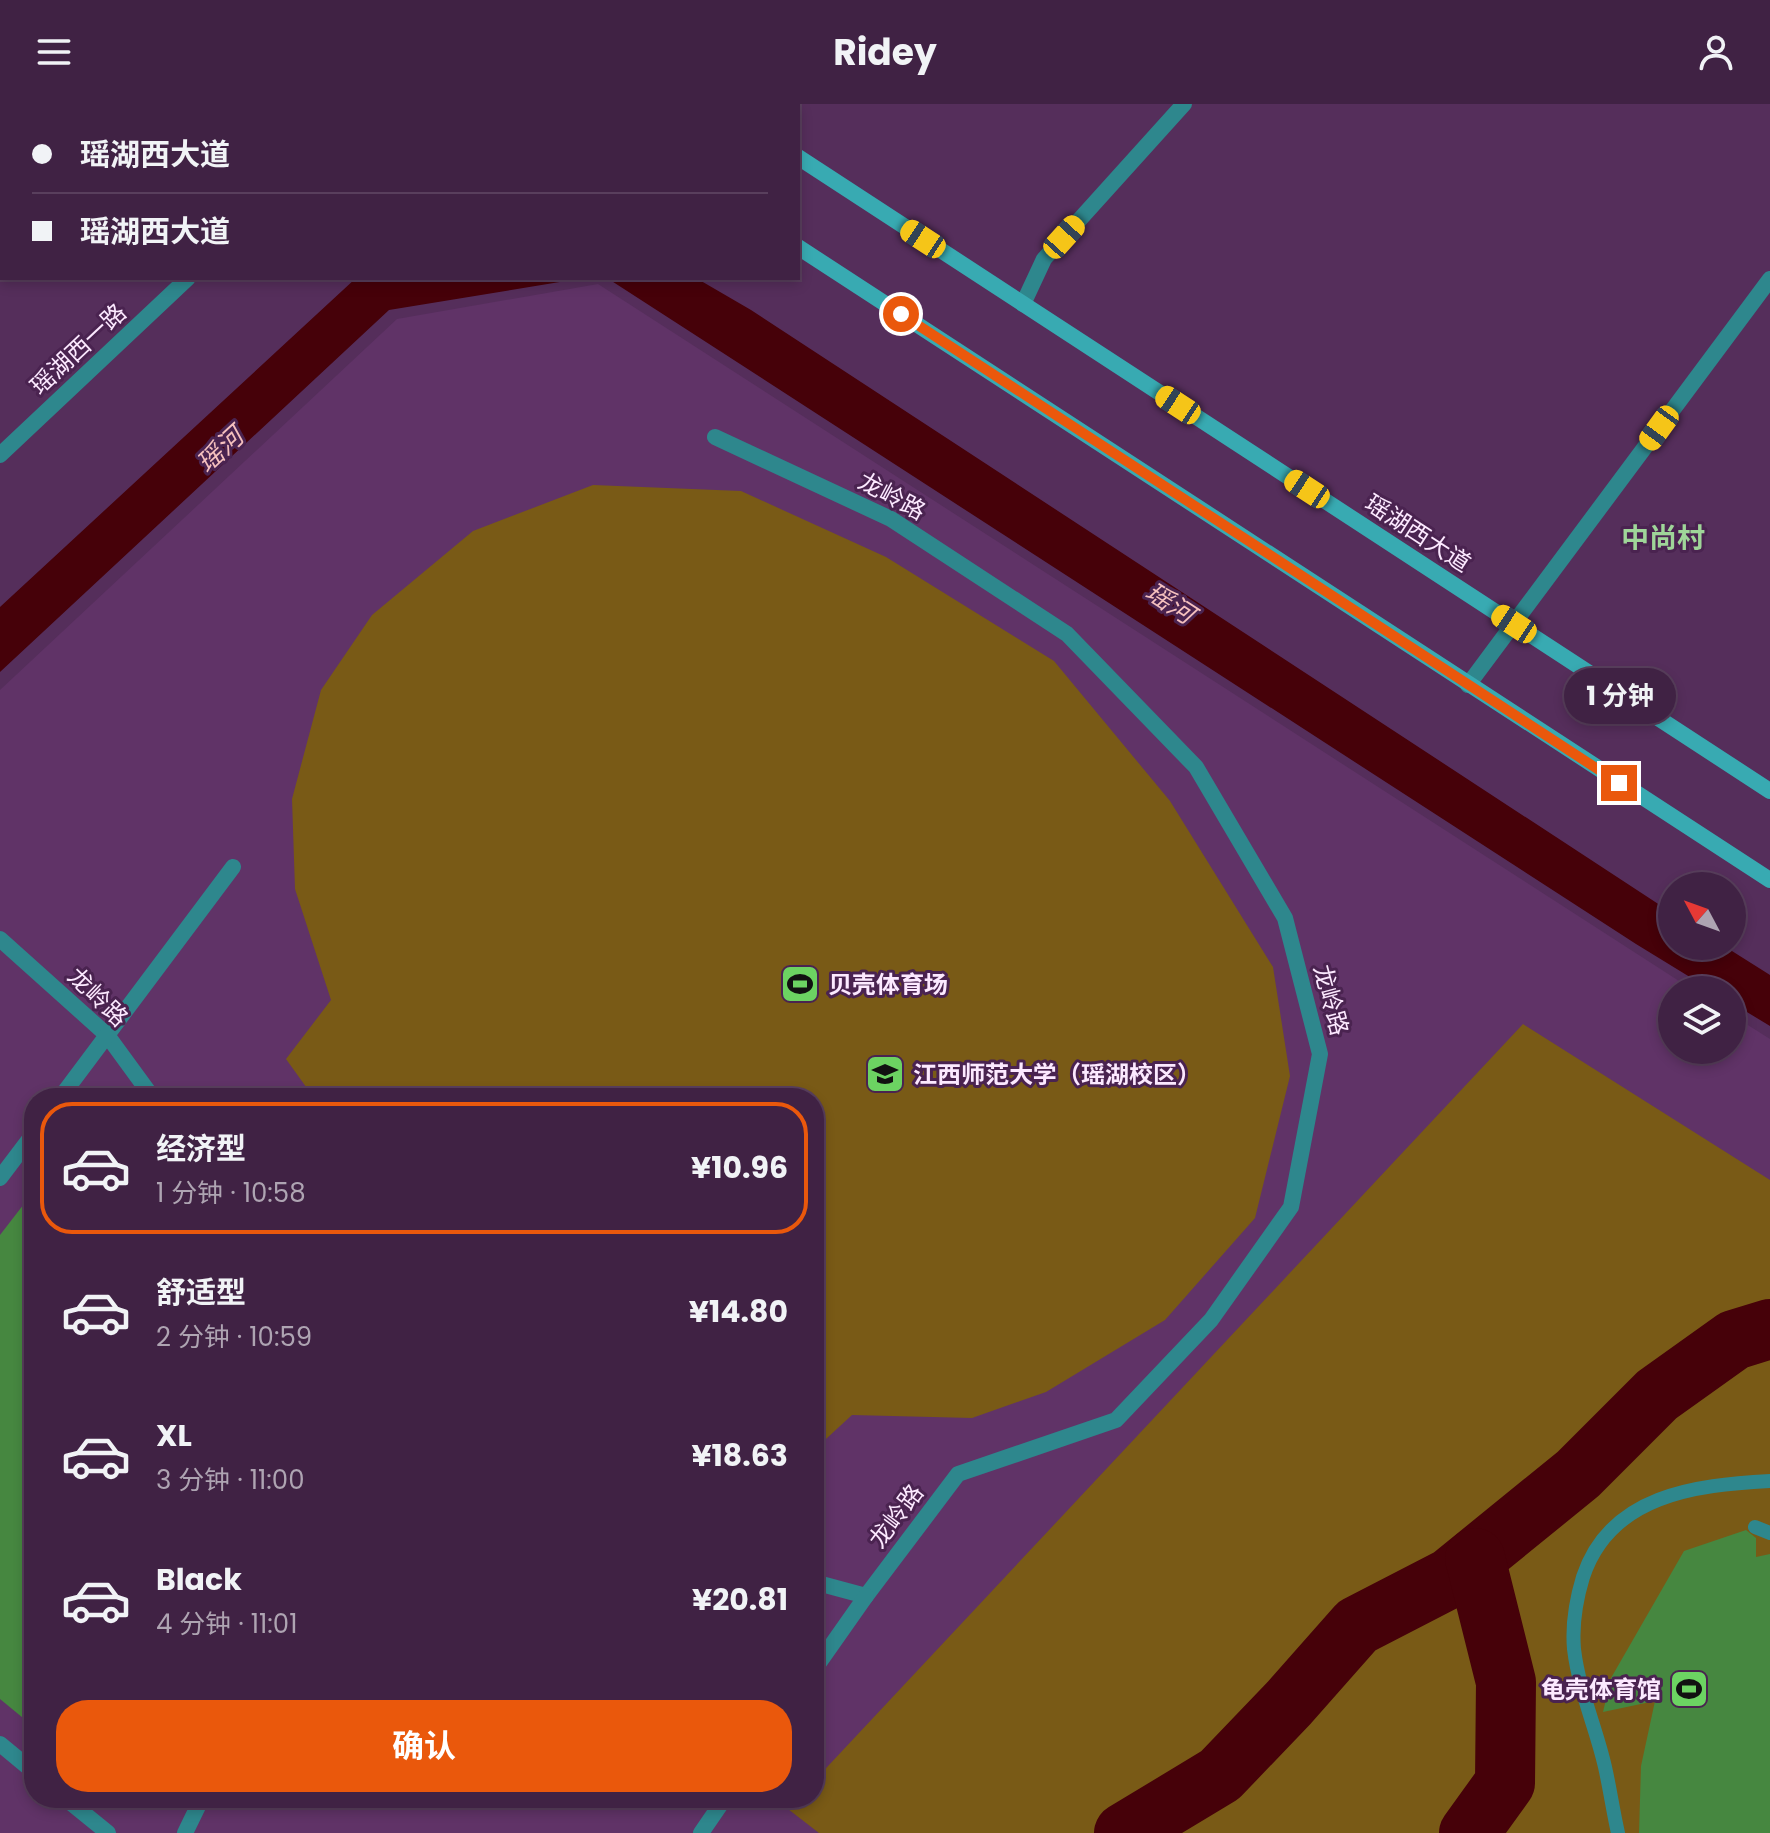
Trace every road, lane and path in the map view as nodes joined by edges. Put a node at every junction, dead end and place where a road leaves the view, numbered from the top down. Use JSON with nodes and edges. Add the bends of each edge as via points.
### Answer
{"nodes":[{"id":1,"x":1184,"y":104,"type":"edge"},
{"id":2,"x":800,"y":158,"type":"edge"},
{"id":3,"x":800,"y":248,"type":"edge"},
{"id":4,"x":1770,"y":279,"type":"edge"},
{"id":5,"x":186,"y":280,"type":"edge"},
{"id":6,"x":1023,"y":304,"type":"junction"},
{"id":7,"x":715,"y":437,"type":"dead end"},
{"id":8,"x":0,"y":455,"type":"edge"},
{"id":9,"x":1514,"y":624,"type":"junction"},
{"id":10,"x":1468,"y":685,"type":"junction"},
{"id":11,"x":1770,"y":791,"type":"edge"},
{"id":12,"x":233,"y":867,"type":"dead end"},
{"id":13,"x":1770,"y":880,"type":"edge"},
{"id":14,"x":0,"y":939,"type":"edge"},
{"id":15,"x":107,"y":1035,"type":"junction"},
{"id":16,"x":67,"y":1088,"type":"edge"},
{"id":17,"x":146,"y":1088,"type":"edge"},
{"id":18,"x":24,"y":1146,"type":"edge"},
{"id":19,"x":0,"y":1178,"type":"edge"},
{"id":20,"x":1770,"y":1481,"type":"edge"},
{"id":21,"x":1755,"y":1527,"type":"dead end"},
{"id":22,"x":1770,"y":1533,"type":"edge"},
{"id":23,"x":824,"y":1585,"type":"edge"},
{"id":24,"x":866,"y":1596,"type":"junction"},
{"id":25,"x":824,"y":1656,"type":"edge"},
{"id":26,"x":0,"y":1744,"type":"edge"},
{"id":27,"x":24,"y":1764,"type":"edge"},
{"id":28,"x":77,"y":1808,"type":"edge"},
{"id":29,"x":197,"y":1808,"type":"edge"},
{"id":30,"x":718,"y":1808,"type":"edge"},
{"id":31,"x":108,"y":1833,"type":"edge"},
{"id":32,"x":185,"y":1833,"type":"edge"},
{"id":33,"x":701,"y":1833,"type":"edge"},
{"id":34,"x":1618,"y":1833,"type":"edge"}],
"edges":[{"from":1,"to":6,"type":"street","via":[[1044,259]]},
{"from":2,"to":6,"type":"main road","name":"瑶湖西大道"},
{"from":3,"to":10,"type":"main road"},
{"from":4,"to":9,"type":"street"},
{"from":5,"to":8,"type":"street","name":"瑶湖西一路"},
{"from":6,"to":9,"type":"main road","name":"瑶湖西大道"},
{"from":7,"to":24,"type":"street","name":"龙岭路","via":[[891,519],[1067,634],[1196,767],[1285,918],[1320,1054],[1291,1207],[1211,1320],[1116,1420],[958,1474]]},
{"from":9,"to":10,"type":"street"},
{"from":9,"to":11,"type":"main road","name":"瑶湖西大道"},
{"from":10,"to":13,"type":"main road"},
{"from":12,"to":15,"type":"street"},
{"from":14,"to":15,"type":"street","name":"龙岭路"},
{"from":15,"to":16,"type":"street"},
{"from":15,"to":17,"type":"street","name":"龙岭路"},
{"from":18,"to":19,"type":"street"},
{"from":20,"to":34,"type":"lane","via":[[1676,1493],[1651,1504],[1625,1516],[1601,1538],[1588,1564],[1576,1601],[1574,1646]]},
{"from":21,"to":22,"type":"lane"},
{"from":23,"to":24,"type":"street"},
{"from":24,"to":25,"type":"street","name":"龙岭路"},
{"from":26,"to":27,"type":"street"},
{"from":28,"to":31,"type":"street"},
{"from":29,"to":32,"type":"street"},
{"from":30,"to":33,"type":"street"}]}
